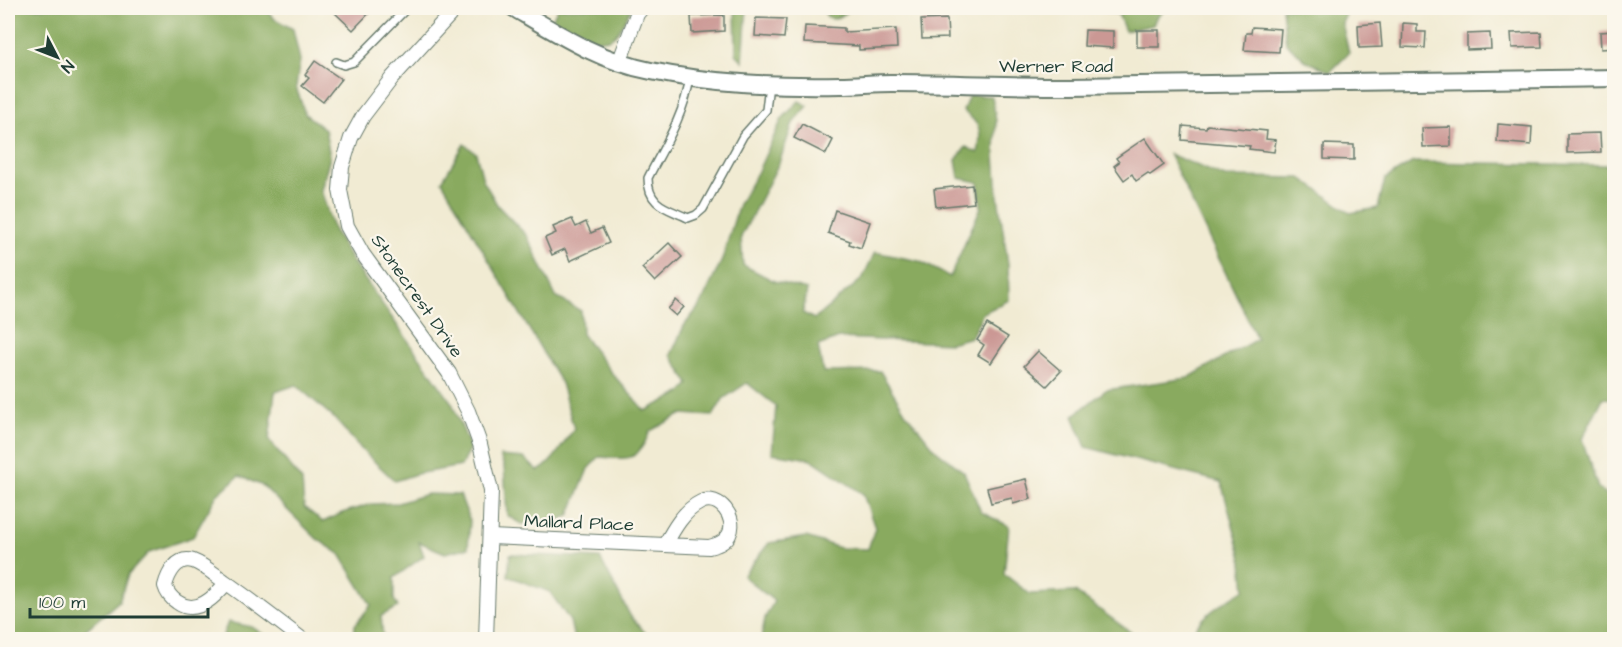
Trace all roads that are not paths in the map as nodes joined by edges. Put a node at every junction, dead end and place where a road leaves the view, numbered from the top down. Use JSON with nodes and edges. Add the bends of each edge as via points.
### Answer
{"nodes":[{"id":1,"x":407,"y":8,"type":"edge"},
{"id":2,"x":456,"y":8,"type":"edge"},
{"id":3,"x":514,"y":8,"type":"edge"},
{"id":4,"x":642,"y":8,"type":"edge"},
{"id":5,"x":336,"y":62,"type":"dead end"},
{"id":6,"x":620,"y":63,"type":"junction"},
{"id":7,"x":690,"y":78,"type":"junction"},
{"id":8,"x":1614,"y":78,"type":"edge"},
{"id":9,"x":769,"y":84,"type":"junction"},
{"id":10,"x":491,"y":537,"type":"junction"},
{"id":11,"x":665,"y":545,"type":"junction"},
{"id":12,"x":226,"y":583,"type":"dead end"},
{"id":13,"x":303,"y":639,"type":"edge"},
{"id":14,"x":486,"y":639,"type":"edge"}],
"edges":[{"from":1,"to":5,"type":"lane","via":[[354,62],[344,66]]},
{"from":2,"to":10,"type":"street","name":"Stonecrest Drive","via":[[363,116],[351,138],[340,190],[347,226],[362,254],[449,374],[468,411],[491,490]]},
{"from":3,"to":6,"type":"street","name":"Werner Road","via":[[568,41]]},
{"from":4,"to":6,"type":"street"},
{"from":6,"to":7,"type":"street","name":"Werner Road"},
{"from":7,"to":9,"type":"street","name":"Werner Road"},
{"from":7,"to":9,"type":"lane","via":[[682,113],[648,178],[651,196],[658,205],[688,218],[703,209],[737,146],[766,110]]},
{"from":8,"to":9,"type":"street","name":"Werner Road","via":[[1356,84]]},
{"from":10,"to":11,"type":"street","name":"Mallard Place"},
{"from":10,"to":14,"type":"street","name":"Stonecrest Drive"},
{"from":11,"to":11,"type":"street","name":"Mallard Place","via":[[709,547],[721,543],[732,525],[729,515],[717,502],[702,502],[686,513]]},
{"from":12,"to":13,"type":"street"}]}
